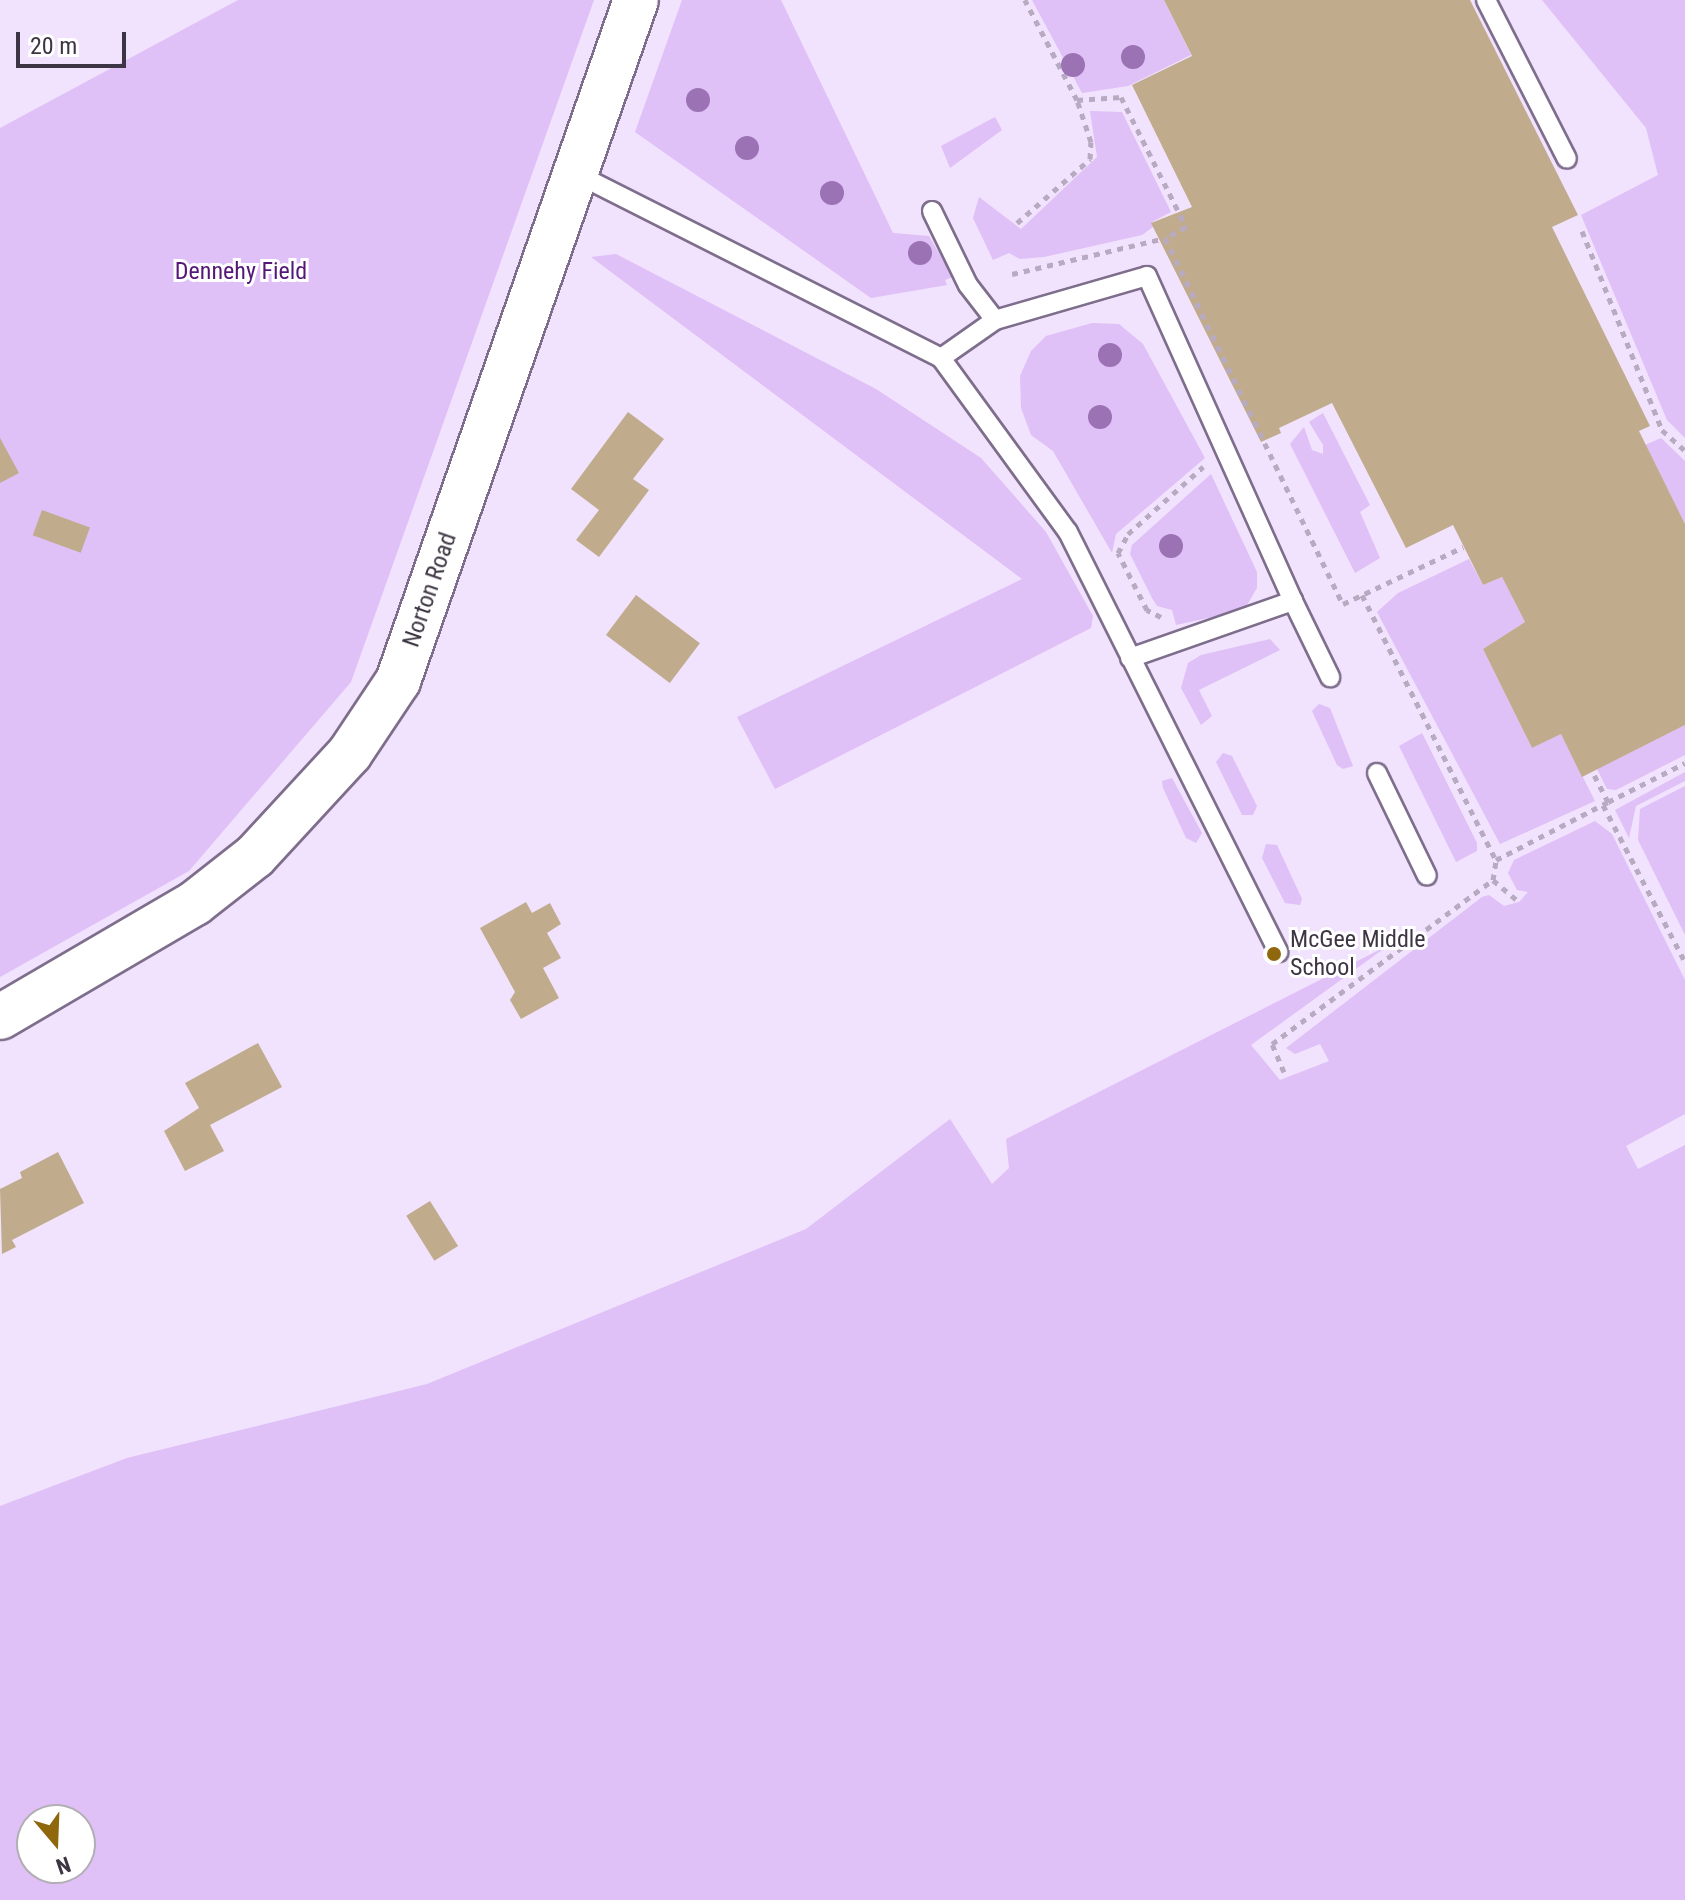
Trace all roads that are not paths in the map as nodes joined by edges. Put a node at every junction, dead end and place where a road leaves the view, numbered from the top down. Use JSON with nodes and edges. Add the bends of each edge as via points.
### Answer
{"nodes":[{"id":1,"x":636,"y":0,"type":"edge"},
{"id":2,"x":1486,"y":0,"type":"edge"},
{"id":3,"x":1567,"y":159,"type":"dead end"},
{"id":4,"x":575,"y":173,"type":"junction"},
{"id":5,"x":932,"y":211,"type":"dead end"},
{"id":6,"x":995,"y":320,"type":"junction"},
{"id":7,"x":941,"y":358,"type":"junction"},
{"id":8,"x":1293,"y":601,"type":"junction"},
{"id":9,"x":1130,"y":658,"type":"junction"},
{"id":10,"x":1330,"y":677,"type":"dead end"},
{"id":11,"x":1377,"y":773,"type":"dead end"},
{"id":12,"x":1427,"y":876,"type":"dead end"},
{"id":13,"x":1278,"y":952,"type":"dead end"},
{"id":14,"x":0,"y":1017,"type":"edge"}],
"edges":[{"from":1,"to":4,"type":"main road","name":"Norton Road"},
{"from":2,"to":3,"type":"lane"},
{"from":4,"to":7,"type":"lane"},
{"from":4,"to":14,"type":"main road","name":"Norton Road","via":[[398,681],[350,753],[255,856],[195,903]]},
{"from":5,"to":6,"type":"lane","via":[[968,285]]},
{"from":6,"to":7,"type":"lane"},
{"from":6,"to":8,"type":"lane","via":[[1147,276]]},
{"from":7,"to":9,"type":"lane","via":[[1068,532]]},
{"from":8,"to":9,"type":"lane"},
{"from":8,"to":10,"type":"lane"},
{"from":9,"to":13,"type":"lane"},
{"from":11,"to":12,"type":"lane"}]}
